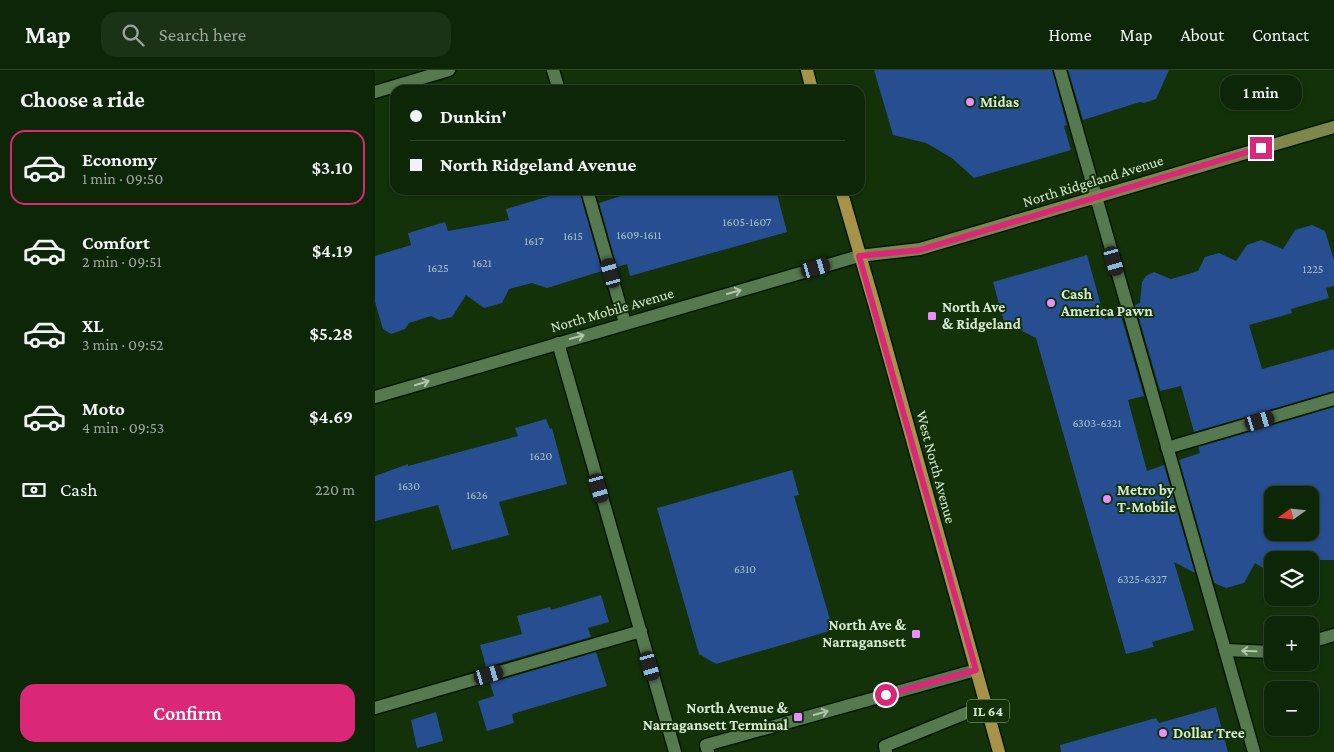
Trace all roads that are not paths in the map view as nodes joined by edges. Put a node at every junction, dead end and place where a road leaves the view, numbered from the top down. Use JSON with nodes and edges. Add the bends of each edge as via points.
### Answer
{"nodes":[{"id":1,"x":449,"y":70,"type":"edge"},
{"id":2,"x":553,"y":70,"type":"edge"},
{"id":3,"x":807,"y":70,"type":"edge"},
{"id":4,"x":1060,"y":70,"type":"edge"},
{"id":5,"x":399,"y":85,"type":"edge"},
{"id":6,"x":558,"y":85,"type":"edge"},
{"id":7,"x":811,"y":85,"type":"edge"},
{"id":8,"x":390,"y":88,"type":"edge"},
{"id":9,"x":375,"y":92,"type":"edge"},
{"id":10,"x":1334,"y":127,"type":"edge"},
{"id":11,"x":588,"y":195,"type":"edge"},
{"id":12,"x":842,"y":195,"type":"edge"},
{"id":13,"x":1095,"y":196,"type":"junction"},
{"id":14,"x":859,"y":256,"type":"junction"},
{"id":15,"x":625,"y":323,"type":"junction"},
{"id":16,"x":558,"y":342,"type":"junction"},
{"id":17,"x":375,"y":397,"type":"edge"},
{"id":18,"x":1334,"y":399,"type":"edge"},
{"id":19,"x":1167,"y":448,"type":"junction"},
{"id":20,"x":641,"y":631,"type":"junction"},
{"id":21,"x":1334,"y":635,"type":"edge"},
{"id":22,"x":1319,"y":639,"type":"edge"},
{"id":23,"x":1225,"y":650,"type":"junction"},
{"id":24,"x":1264,"y":652,"type":"edge"},
{"id":25,"x":976,"y":670,"type":"junction"},
{"id":26,"x":986,"y":705,"type":"junction"},
{"id":27,"x":375,"y":708,"type":"edge"},
{"id":28,"x":675,"y":752,"type":"edge"},
{"id":29,"x":708,"y":752,"type":"edge"},
{"id":30,"x":886,"y":752,"type":"edge"},
{"id":31,"x":999,"y":752,"type":"edge"},
{"id":32,"x":1254,"y":752,"type":"edge"}],
"edges":[{"from":1,"to":5,"type":"street"},
{"from":2,"to":6,"type":"street"},
{"from":3,"to":7,"type":"main road"},
{"from":4,"to":13,"type":"street"},
{"from":8,"to":9,"type":"street"},
{"from":10,"to":13,"type":"street","name":"North Ridgeland Avenue"},
{"from":11,"to":15,"type":"street"},
{"from":12,"to":14,"type":"main road","name":"West North Avenue","number":"IL 64"},
{"from":13,"to":14,"type":"street","name":"North Ridgeland Avenue","via":[[920,250]]},
{"from":13,"to":19,"type":"street"},
{"from":15,"to":14,"type":"street","name":"North Mobile Avenue","one_way":true},
{"from":14,"to":25,"type":"main road","name":"West North Avenue","number":"IL 64"},
{"from":16,"to":15,"type":"street","name":"North Mobile Avenue","one_way":true},
{"from":17,"to":16,"type":"street","name":"North Mobile Avenue","one_way":true},
{"from":16,"to":20,"type":"street"},
{"from":18,"to":19,"type":"street"},
{"from":19,"to":23,"type":"street"},
{"from":20,"to":27,"type":"street"},
{"from":20,"to":28,"type":"street"},
{"from":21,"to":22,"type":"street"},
{"from":24,"to":23,"type":"street","one_way":true},
{"from":23,"to":32,"type":"street"},
{"from":25,"to":26,"type":"main road","name":"West North Avenue","number":"IL 64"},
{"from":29,"to":25,"type":"street","one_way":true,"via":[[706,745]]},
{"from":26,"to":30,"type":"street","via":[[885,746]]},
{"from":26,"to":31,"type":"main road","name":"West North Avenue","number":"IL 64"}]}
